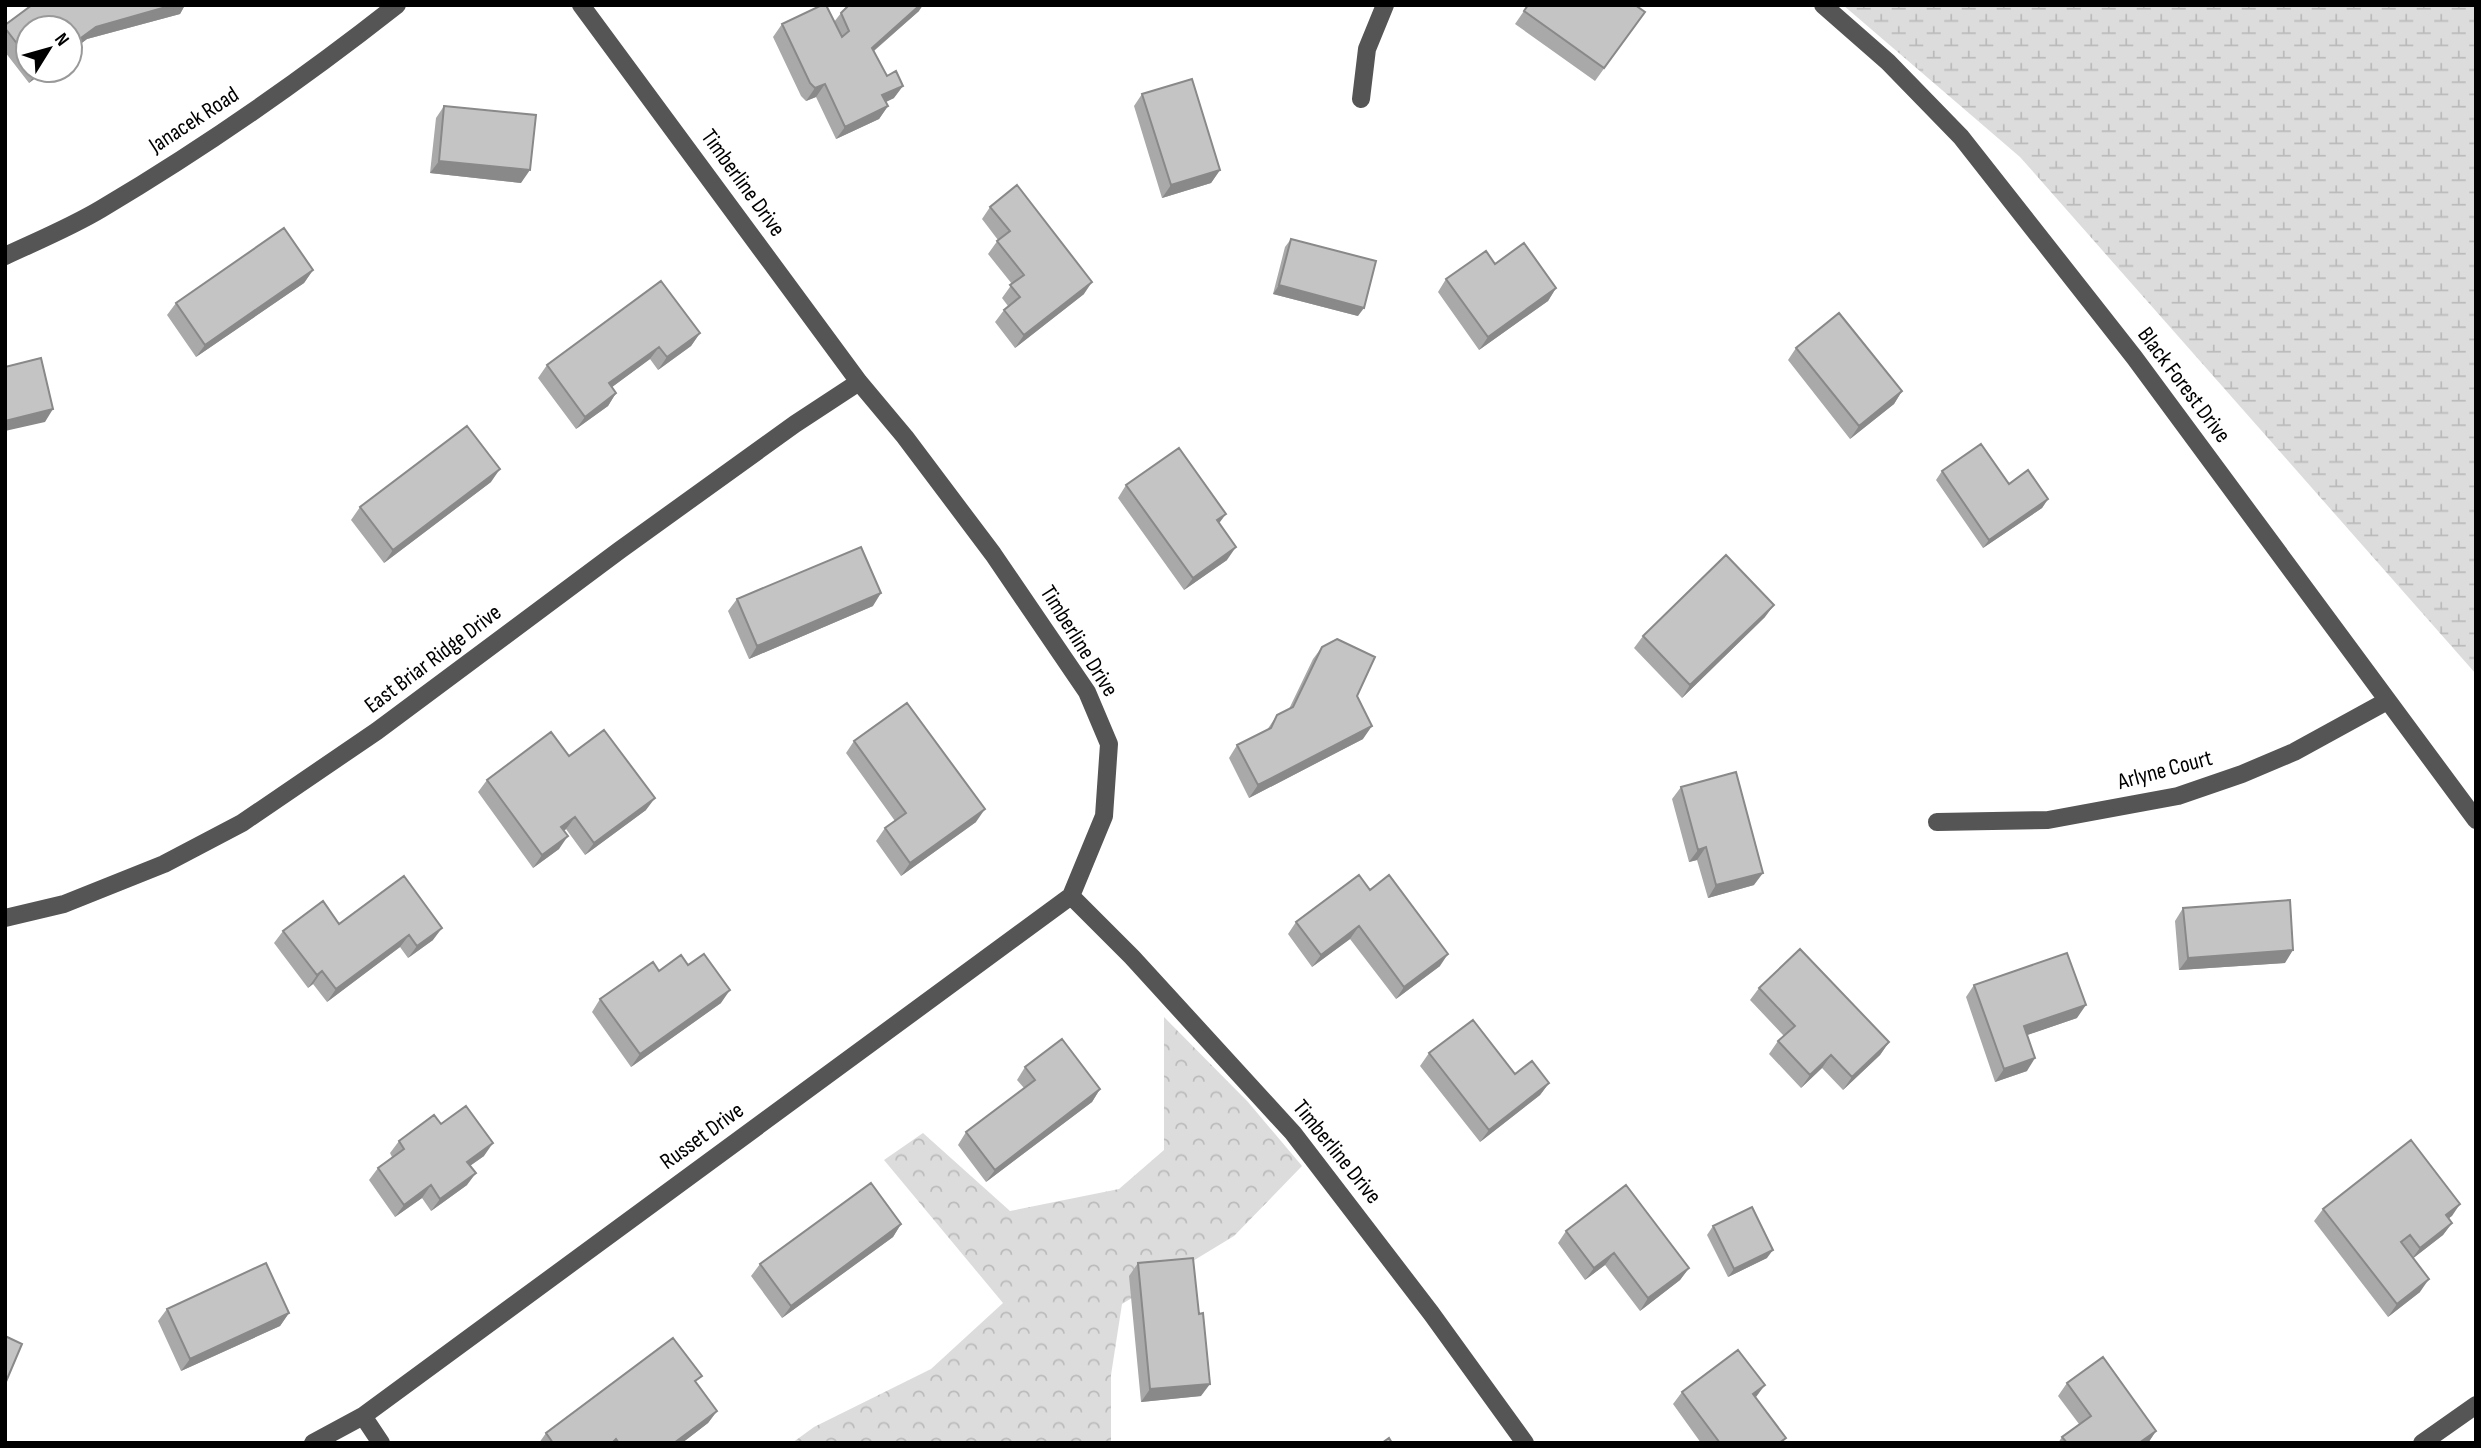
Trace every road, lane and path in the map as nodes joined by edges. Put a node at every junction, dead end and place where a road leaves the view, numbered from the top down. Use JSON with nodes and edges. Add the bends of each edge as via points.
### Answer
{"nodes":[{"id":1,"x":397,"y":5,"type":"edge"},
{"id":2,"x":581,"y":5,"type":"edge"},
{"id":3,"x":1385,"y":5,"type":"edge"},
{"id":4,"x":1823,"y":5,"type":"edge"},
{"id":5,"x":1360,"y":99,"type":"dead end"},
{"id":6,"x":5,"y":257,"type":"edge"},
{"id":7,"x":859,"y":382,"type":"junction"},
{"id":8,"x":2387,"y":701,"type":"junction"},
{"id":9,"x":2476,"y":820,"type":"edge"},
{"id":10,"x":1937,"y":822,"type":"dead end"},
{"id":11,"x":1071,"y":895,"type":"junction"},
{"id":12,"x":5,"y":918,"type":"edge"},
{"id":13,"x":2476,"y":1405,"type":"edge"},
{"id":14,"x":363,"y":1416,"type":"junction"},
{"id":15,"x":313,"y":1443,"type":"edge"},
{"id":16,"x":381,"y":1443,"type":"edge"},
{"id":17,"x":1525,"y":1443,"type":"edge"},
{"id":18,"x":2422,"y":1443,"type":"edge"}],
"edges":[{"from":1,"to":6,"type":"street","name":"Janacek Road","via":[[222,132],[99,210]]},
{"from":2,"to":7,"type":"street","name":"Timberline Drive"},
{"from":3,"to":5,"type":"street","via":[[1367,49]]},
{"from":4,"to":8,"type":"street","name":"Black Forest Drive","via":[[1888,62],[1961,137],[2134,357]]},
{"from":7,"to":11,"type":"street","name":"Timberline Drive","via":[[993,554],[1087,691],[1109,744],[1104,816]]},
{"from":7,"to":12,"type":"street","name":"East Briar Ridge Drive","via":[[242,824],[164,864],[64,904]]},
{"from":8,"to":9,"type":"street","name":"Black Forest Drive"},
{"from":8,"to":10,"type":"street","name":"Arlyne Court","via":[[2294,752],[2178,796],[2048,820]]},
{"from":11,"to":14,"type":"street","name":"Russet Drive"},
{"from":11,"to":17,"type":"street","name":"Timberline Drive","via":[[1293,1133]]},
{"from":13,"to":18,"type":"street"},
{"from":14,"to":15,"type":"street","name":"Russet Drive"},
{"from":14,"to":16,"type":"street"}]}
